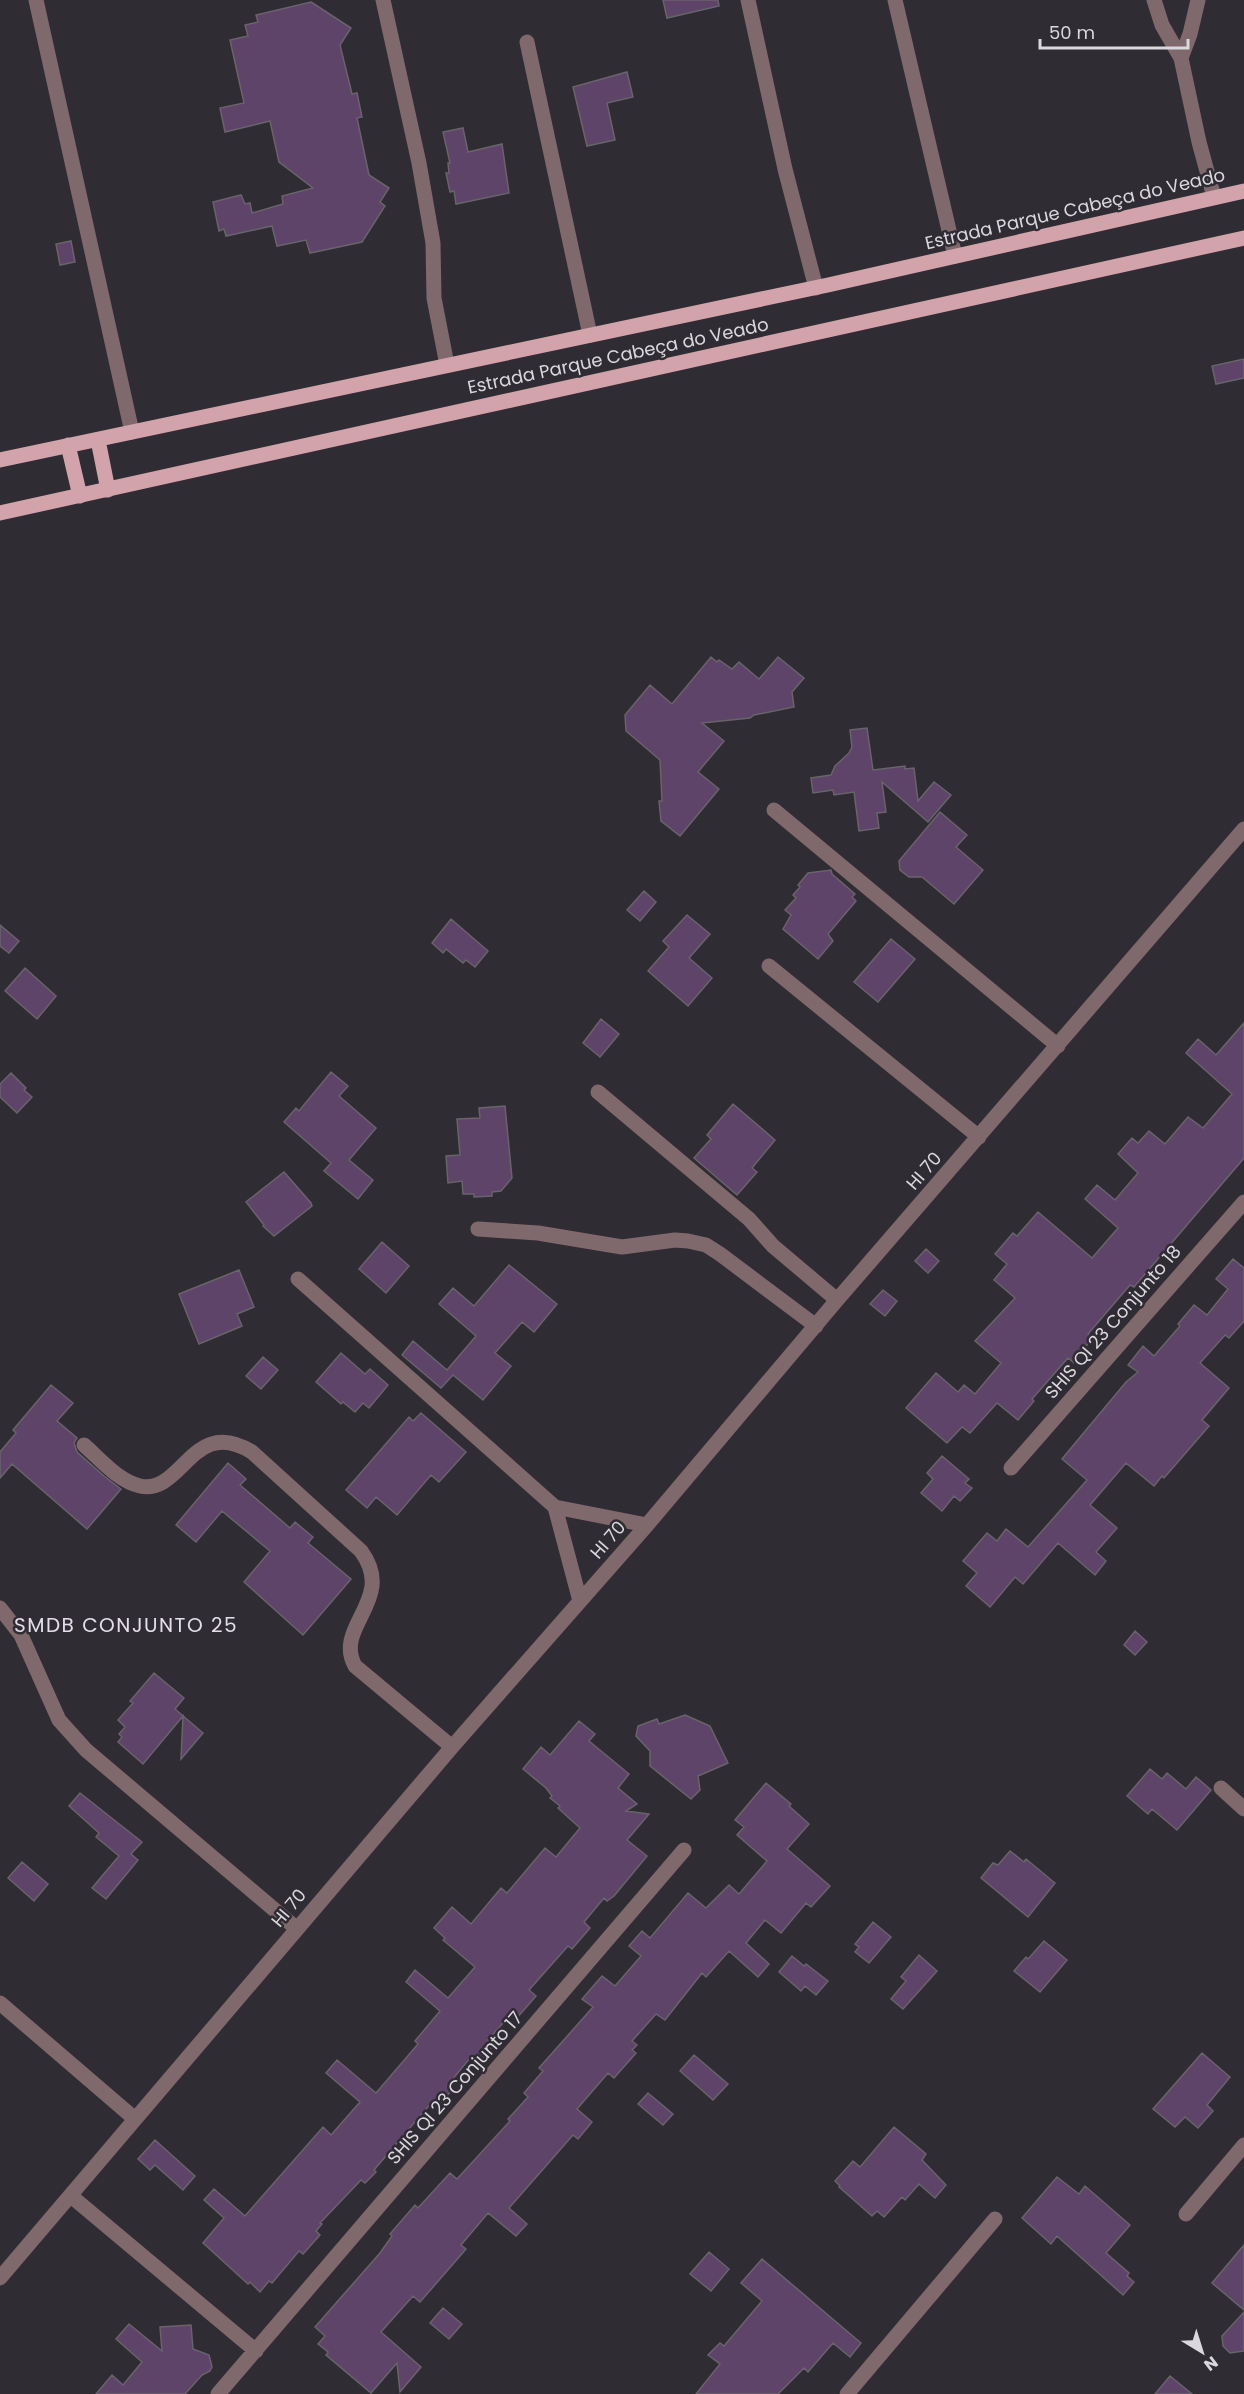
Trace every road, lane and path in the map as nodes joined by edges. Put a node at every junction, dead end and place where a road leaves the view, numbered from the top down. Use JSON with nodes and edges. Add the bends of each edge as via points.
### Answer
{"nodes":[{"id":1,"x":36,"y":0,"type":"edge"},
{"id":2,"x":383,"y":0,"type":"edge"},
{"id":3,"x":748,"y":0,"type":"edge"},
{"id":4,"x":894,"y":0,"type":"edge"},
{"id":5,"x":1154,"y":0,"type":"edge"},
{"id":6,"x":1198,"y":0,"type":"edge"},
{"id":7,"x":527,"y":42,"type":"dead end"},
{"id":8,"x":1181,"y":58,"type":"junction"},
{"id":9,"x":1244,"y":191,"type":"edge"},
{"id":10,"x":1214,"y":197,"type":"junction"},
{"id":11,"x":1244,"y":238,"type":"edge"},
{"id":12,"x":955,"y":256,"type":"junction"},
{"id":13,"x":816,"y":288,"type":"junction"},
{"id":14,"x":590,"y":335,"type":"junction"},
{"id":15,"x":447,"y":365,"type":"junction"},
{"id":16,"x":132,"y":432,"type":"junction"},
{"id":17,"x":98,"y":440,"type":"junction"},
{"id":18,"x":68,"y":446,"type":"junction"},
{"id":19,"x":2,"y":456,"type":"edge"},
{"id":20,"x":108,"y":490,"type":"junction"},
{"id":21,"x":80,"y":496,"type":"junction"},
{"id":22,"x":0,"y":513,"type":"edge"},
{"id":23,"x":774,"y":810,"type":"dead end"},
{"id":24,"x":1244,"y":829,"type":"edge"},
{"id":25,"x":769,"y":966,"type":"dead end"},
{"id":26,"x":1058,"y":1046,"type":"junction"},
{"id":27,"x":598,"y":1092,"type":"dead end"},
{"id":28,"x":979,"y":1137,"type":"junction"},
{"id":29,"x":1244,"y":1202,"type":"edge"},
{"id":30,"x":478,"y":1229,"type":"dead end"},
{"id":31,"x":298,"y":1280,"type":"dead end"},
{"id":32,"x":837,"y":1300,"type":"junction"},
{"id":33,"x":816,"y":1326,"type":"junction"},
{"id":34,"x":84,"y":1445,"type":"dead end"},
{"id":35,"x":1011,"y":1468,"type":"dead end"},
{"id":36,"x":555,"y":1508,"type":"junction"},
{"id":37,"x":647,"y":1525,"type":"junction"},
{"id":38,"x":580,"y":1601,"type":"junction"},
{"id":39,"x":0,"y":1608,"type":"edge"},
{"id":40,"x":452,"y":1747,"type":"junction"},
{"id":41,"x":1221,"y":1788,"type":"dead end"},
{"id":42,"x":1244,"y":1809,"type":"edge"},
{"id":43,"x":684,"y":1850,"type":"dead end"},
{"id":44,"x":296,"y":1928,"type":"junction"},
{"id":45,"x":0,"y":2003,"type":"edge"},
{"id":46,"x":135,"y":2119,"type":"junction"},
{"id":47,"x":1244,"y":2145,"type":"edge"},
{"id":48,"x":71,"y":2196,"type":"junction"},
{"id":49,"x":1185,"y":2214,"type":"dead end"},
{"id":50,"x":995,"y":2219,"type":"dead end"},
{"id":51,"x":0,"y":2278,"type":"edge"},
{"id":52,"x":256,"y":2351,"type":"junction"},
{"id":53,"x":218,"y":2394,"type":"edge"},
{"id":54,"x":847,"y":2394,"type":"edge"}],
"edges":[{"from":1,"to":16,"type":"street"},
{"from":2,"to":15,"type":"street","via":[[419,163],[433,243],[434,298]]},
{"from":3,"to":13,"type":"street"},
{"from":4,"to":12,"type":"street"},
{"from":5,"to":8,"type":"street","via":[[1162,25]]},
{"from":6,"to":8,"type":"street"},
{"from":7,"to":14,"type":"street"},
{"from":8,"to":10,"type":"street"},
{"from":9,"to":10,"type":"main road","name":"Estrada Parque Cabeça do Veado"},
{"from":10,"to":12,"type":"main road","name":"Estrada Parque Cabeça do Veado"},
{"from":11,"to":20,"type":"main road","name":"Estrada Parque Cabeça do Veado"},
{"from":12,"to":13,"type":"main road","name":"Estrada Parque Cabeça do Veado"},
{"from":13,"to":14,"type":"main road","name":"Estrada Parque Cabeça do Veado"},
{"from":14,"to":15,"type":"main road","name":"Estrada Parque Cabeça do Veado"},
{"from":15,"to":16,"type":"main road","name":"Estrada Parque Cabeça do Veado"},
{"from":16,"to":17,"type":"main road","name":"Estrada Parque Cabeça do Veado"},
{"from":17,"to":18,"type":"main road","name":"Estrada Parque Cabeça do Veado"},
{"from":17,"to":20,"type":"main road"},
{"from":18,"to":19,"type":"main road","name":"Estrada Parque Cabeça do Veado"},
{"from":18,"to":21,"type":"main road"},
{"from":20,"to":21,"type":"main road","name":"Estrada Parque Cabeça do Veado"},
{"from":21,"to":22,"type":"main road","name":"Estrada Parque Cabeça do Veado"},
{"from":23,"to":26,"type":"street"},
{"from":24,"to":26,"type":"street","name":"HI 70"},
{"from":25,"to":28,"type":"street"},
{"from":26,"to":28,"type":"street","name":"HI 70"},
{"from":27,"to":32,"type":"street","via":[[749,1219],[773,1246]]},
{"from":28,"to":32,"type":"street","name":"HI 70"},
{"from":29,"to":35,"type":"street","name":"SHIS QI 23 Conjunto 18"},
{"from":30,"to":33,"type":"street","via":[[538,1233],[622,1246],[675,1240],[706,1245]]},
{"from":31,"to":36,"type":"street"},
{"from":32,"to":33,"type":"street","name":"HI 70"},
{"from":33,"to":37,"type":"street","name":"HI 70"},
{"from":34,"to":40,"type":"street","via":[[118,1476],[140,1486],[166,1480],[197,1450],[213,1444],[240,1444],[252,1452],[368,1561],[373,1576],[372,1594],[350,1644],[350,1658]]},
{"from":36,"to":37,"type":"street"},
{"from":36,"to":38,"type":"street"},
{"from":37,"to":38,"type":"street","name":"HI 70"},
{"from":38,"to":40,"type":"street","name":"HI 70"},
{"from":39,"to":44,"type":"street","via":[[21,1635],[59,1720],[86,1750]]},
{"from":40,"to":44,"type":"street","name":"HI 70"},
{"from":41,"to":42,"type":"street"},
{"from":43,"to":52,"type":"street","name":"SHIS QI 23 Conjunto 17"},
{"from":44,"to":46,"type":"street","name":"HI 70"},
{"from":45,"to":46,"type":"street"},
{"from":46,"to":48,"type":"street","name":"HI 70"},
{"from":47,"to":49,"type":"street"},
{"from":48,"to":51,"type":"street","name":"HI 70"},
{"from":48,"to":52,"type":"street"},
{"from":50,"to":54,"type":"street"},
{"from":52,"to":53,"type":"street","name":"SHIS QI 23 Conjunto 17"}]}
